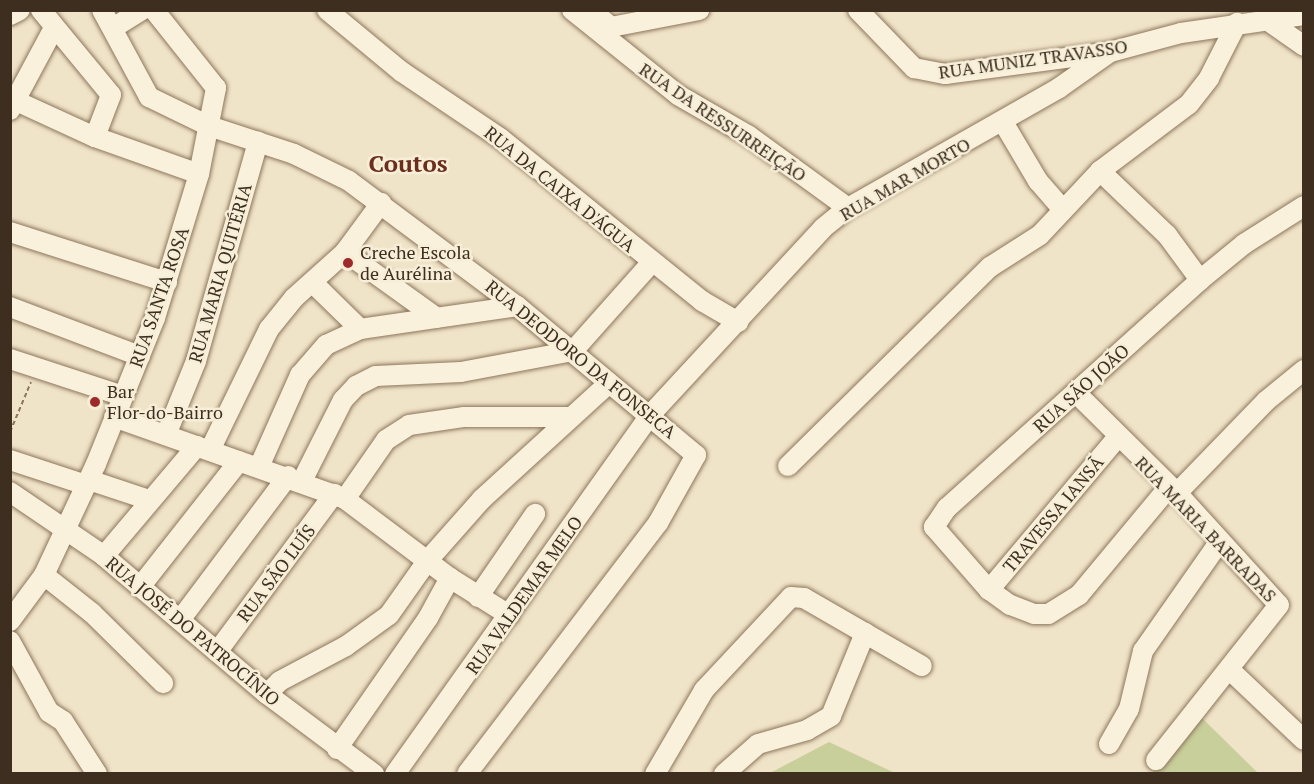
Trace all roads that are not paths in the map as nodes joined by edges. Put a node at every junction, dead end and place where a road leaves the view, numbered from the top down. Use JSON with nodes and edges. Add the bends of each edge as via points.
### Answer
{"nodes":[{"id":1,"x":20,"y":10,"type":"edge"},
{"id":2,"x":41,"y":10,"type":"edge"},
{"id":3,"x":102,"y":10,"type":"edge"},
{"id":4,"x":142,"y":10,"type":"edge"},
{"id":5,"x":154,"y":10,"type":"edge"},
{"id":6,"x":327,"y":10,"type":"edge"},
{"id":7,"x":699,"y":10,"type":"edge"},
{"id":8,"x":858,"y":10,"type":"edge"},
{"id":9,"x":583,"y":13,"type":"edge"},
{"id":10,"x":10,"y":15,"type":"edge"},
{"id":11,"x":1304,"y":15,"type":"edge"},
{"id":12,"x":1267,"y":20,"type":"junction"},
{"id":13,"x":1237,"y":23,"type":"junction"},
{"id":14,"x":54,"y":28,"type":"junction"},
{"id":15,"x":113,"y":28,"type":"junction"},
{"id":16,"x":1304,"y":46,"type":"edge"},
{"id":17,"x":1110,"y":52,"type":"junction"},
{"id":18,"x":12,"y":105,"type":"edge"},
{"id":19,"x":1004,"y":122,"type":"junction"},
{"id":20,"x":209,"y":126,"type":"junction"},
{"id":21,"x":94,"y":138,"type":"junction"},
{"id":22,"x":258,"y":142,"type":"junction"},
{"id":23,"x":1100,"y":171,"type":"junction"},
{"id":24,"x":200,"y":174,"type":"junction"},
{"id":25,"x":381,"y":203,"type":"junction"},
{"id":26,"x":1304,"y":206,"type":"edge"},
{"id":27,"x":848,"y":208,"type":"junction"},
{"id":28,"x":1062,"y":208,"type":"junction"},
{"id":29,"x":10,"y":232,"type":"edge"},
{"id":30,"x":345,"y":252,"type":"junction"},
{"id":31,"x":652,"y":262,"type":"junction"},
{"id":32,"x":1200,"y":280,"type":"junction"},
{"id":33,"x":167,"y":282,"type":"junction"},
{"id":34,"x":313,"y":283,"type":"junction"},
{"id":35,"x":517,"y":306,"type":"junction"},
{"id":36,"x":10,"y":307,"type":"edge"},
{"id":37,"x":437,"y":318,"type":"junction"},
{"id":38,"x":738,"y":322,"type":"junction"},
{"id":39,"x":360,"y":329,"type":"junction"},
{"id":40,"x":573,"y":351,"type":"junction"},
{"id":41,"x":140,"y":356,"type":"junction"},
{"id":42,"x":10,"y":359,"type":"edge"},
{"id":43,"x":1304,"y":370,"type":"edge"},
{"id":44,"x":609,"y":383,"type":"junction"},
{"id":45,"x":1076,"y":393,"type":"junction"},
{"id":46,"x":123,"y":396,"type":"junction"},
{"id":47,"x":651,"y":414,"type":"junction"},
{"id":48,"x":114,"y":417,"type":"junction"},
{"id":49,"x":568,"y":417,"type":"junction"},
{"id":50,"x":166,"y":435,"type":"junction"},
{"id":51,"x":1117,"y":438,"type":"junction"},
{"id":52,"x":203,"y":448,"type":"junction"},
{"id":53,"x":10,"y":460,"type":"edge"},
{"id":54,"x":239,"y":461,"type":"junction"},
{"id":55,"x":788,"y":466,"type":"dead end"},
{"id":56,"x":259,"y":467,"type":"junction"},
{"id":57,"x":295,"y":478,"type":"junction"},
{"id":58,"x":87,"y":483,"type":"junction"},
{"id":59,"x":1173,"y":490,"type":"junction"},
{"id":60,"x":10,"y":492,"type":"edge"},
{"id":61,"x":340,"y":496,"type":"junction"},
{"id":62,"x":149,"y":500,"type":"junction"},
{"id":63,"x":535,"y":514,"type":"dead end"},
{"id":64,"x":68,"y":529,"type":"junction"},
{"id":65,"x":1221,"y":541,"type":"junction"},
{"id":66,"x":104,"y":556,"type":"junction"},
{"id":67,"x":428,"y":560,"type":"junction"},
{"id":68,"x":44,"y":575,"type":"junction"},
{"id":69,"x":450,"y":578,"type":"junction"},
{"id":70,"x":140,"y":587,"type":"junction"},
{"id":71,"x":989,"y":590,"type":"junction"},
{"id":72,"x":478,"y":597,"type":"junction"},
{"id":73,"x":510,"y":615,"type":"junction"},
{"id":74,"x":180,"y":620,"type":"junction"},
{"id":75,"x":10,"y":621,"type":"edge"},
{"id":76,"x":865,"y":633,"type":"junction"},
{"id":77,"x":10,"y":641,"type":"edge"},
{"id":78,"x":217,"y":652,"type":"junction"},
{"id":79,"x":922,"y":666,"type":"dead end"},
{"id":80,"x":1231,"y":670,"type":"junction"},
{"id":81,"x":162,"y":683,"type":"dead end"},
{"id":82,"x":267,"y":694,"type":"junction"},
{"id":83,"x":1304,"y":740,"type":"edge"},
{"id":84,"x":1109,"y":744,"type":"dead end"},
{"id":85,"x":337,"y":749,"type":"junction"},
{"id":86,"x":1156,"y":760,"type":"dead end"},
{"id":87,"x":97,"y":774,"type":"edge"},
{"id":88,"x":374,"y":774,"type":"edge"},
{"id":89,"x":394,"y":774,"type":"edge"},
{"id":90,"x":467,"y":774,"type":"edge"},
{"id":91,"x":656,"y":774,"type":"edge"},
{"id":92,"x":724,"y":774,"type":"edge"}],
"edges":[{"from":1,"to":10,"type":"street"},
{"from":2,"to":14,"type":"street"},
{"from":3,"to":15,"type":"street","name":"RUA DEODORO DA FONSECA"},
{"from":4,"to":15,"type":"street"},
{"from":5,"to":20,"type":"street","name":"RUA SANTA ROSA","via":[[216,88]]},
{"from":6,"to":31,"type":"street","name":"RUA DA CAIXA D'ÁGUA","via":[[402,72],[500,138]]},
{"from":7,"to":9,"type":"street","via":[[611,27]]},
{"from":8,"to":17,"type":"street","name":"RUA MUNIZ TRAVASSO","via":[[896,54],[926,74],[945,75]]},
{"from":9,"to":27,"type":"street","name":"RUA DA RESSURREIÇÃO","via":[[678,95],[749,136]]},
{"from":11,"to":12,"type":"street","name":"RUA MUNIZ TRAVASSO"},
{"from":12,"to":13,"type":"street","name":"RUA MUNIZ TRAVASSO"},
{"from":12,"to":16,"type":"street"},
{"from":13,"to":17,"type":"street","name":"RUA MUNIZ TRAVASSO"},
{"from":13,"to":23,"type":"street","via":[[1209,78],[1189,104]]},
{"from":14,"to":18,"type":"street"},
{"from":14,"to":21,"type":"street","via":[[111,95]]},
{"from":15,"to":20,"type":"street","name":"RUA DEODORO DA FONSECA","via":[[148,97]]},
{"from":17,"to":19,"type":"street","name":"RUA MAR MORTO"},
{"from":18,"to":21,"type":"street"},
{"from":19,"to":27,"type":"street","name":"RUA MAR MORTO"},
{"from":19,"to":28,"type":"street","via":[[1038,181]]},
{"from":20,"to":22,"type":"street","name":"RUA DEODORO DA FONSECA"},
{"from":20,"to":24,"type":"street","name":"RUA SANTA ROSA"},
{"from":21,"to":24,"type":"street"},
{"from":22,"to":25,"type":"street","name":"RUA DEODORO DA FONSECA","via":[[321,166]]},
{"from":22,"to":50,"type":"street","name":"RUA MARIA QUITÉRIA","via":[[196,361]]},
{"from":23,"to":28,"type":"street"},
{"from":23,"to":32,"type":"street","via":[[1167,236]]},
{"from":24,"to":33,"type":"street","name":"RUA SANTA ROSA"},
{"from":25,"to":30,"type":"street"},
{"from":25,"to":35,"type":"street","name":"RUA DEODORO DA FONSECA"},
{"from":26,"to":32,"type":"street","name":"RUA SÃO JOÃO","via":[[1244,244]]},
{"from":27,"to":38,"type":"street","name":"RUA MAR MORTO","via":[[823,228]]},
{"from":28,"to":55,"type":"street","via":[[1040,235],[990,267]]},
{"from":29,"to":33,"type":"street"},
{"from":30,"to":34,"type":"street"},
{"from":30,"to":37,"type":"street"},
{"from":31,"to":38,"type":"street","name":"RUA DA CAIXA D'ÁGUA","via":[[702,301]]},
{"from":31,"to":40,"type":"street"},
{"from":32,"to":45,"type":"street","name":"RUA SÃO JOÃO"},
{"from":33,"to":41,"type":"street","name":"RUA SANTA ROSA"},
{"from":34,"to":39,"type":"street"},
{"from":34,"to":52,"type":"street","via":[[294,298],[269,328]]},
{"from":35,"to":37,"type":"street"},
{"from":35,"to":40,"type":"street","name":"RUA DEODORO DA FONSECA"},
{"from":36,"to":41,"type":"street"},
{"from":37,"to":39,"type":"street"},
{"from":38,"to":47,"type":"street","name":"RUA MAR MORTO"},
{"from":39,"to":56,"type":"street","via":[[326,345],[307,364]]},
{"from":40,"to":44,"type":"street","name":"RUA DEODORO DA FONSECA"},
{"from":40,"to":57,"type":"street","via":[[461,372],[376,376],[356,386],[343,400]]},
{"from":41,"to":46,"type":"street","name":"RUA SANTA ROSA"},
{"from":42,"to":46,"type":"street"},
{"from":43,"to":59,"type":"street"},
{"from":44,"to":47,"type":"street","name":"RUA DEODORO DA FONSECA"},
{"from":44,"to":49,"type":"street"},
{"from":45,"to":51,"type":"street","name":"RUA MARIA BARRADAS"},
{"from":45,"to":71,"type":"street","name":"RUA SÃO JOÃO","via":[[936,520],[937,533]]},
{"from":46,"to":48,"type":"street","name":"RUA SANTA ROSA"},
{"from":47,"to":73,"type":"street","name":"RUA VALDEMAR MELO"},
{"from":47,"to":90,"type":"street","name":"RUA DEODORO DA FONSECA","via":[[691,448],[696,460],[658,523]]},
{"from":48,"to":50,"type":"street"},
{"from":48,"to":58,"type":"street","name":"RUA SANTA ROSA"},
{"from":49,"to":61,"type":"street","name":"RUA SÃO LUÍS","via":[[464,417],[409,425],[386,440]]},
{"from":49,"to":67,"type":"street","via":[[482,499]]},
{"from":50,"to":52,"type":"street"},
{"from":51,"to":59,"type":"street","name":"RUA MARIA BARRADAS"},
{"from":51,"to":71,"type":"street","name":"TRAVESSA IANSÃ"},
{"from":52,"to":54,"type":"street"},
{"from":52,"to":62,"type":"street"},
{"from":53,"to":58,"type":"street"},
{"from":54,"to":56,"type":"street"},
{"from":54,"to":70,"type":"street"},
{"from":56,"to":57,"type":"street"},
{"from":57,"to":61,"type":"street"},
{"from":57,"to":74,"type":"street"},
{"from":58,"to":62,"type":"street"},
{"from":58,"to":64,"type":"street","name":"RUA SANTA ROSA"},
{"from":59,"to":65,"type":"street","name":"RUA MARIA BARRADAS"},
{"from":59,"to":71,"type":"street","via":[[1079,595],[1058,610],[1034,614],[1010,605]]},
{"from":60,"to":64,"type":"street","name":"RUA JOSÉ DO PATROCÍNIO"},
{"from":61,"to":67,"type":"street"},
{"from":61,"to":78,"type":"street","name":"RUA SÃO LUÍS"},
{"from":62,"to":66,"type":"street"},
{"from":63,"to":72,"type":"street"},
{"from":64,"to":66,"type":"street","name":"RUA JOSÉ DO PATROCÍNIO"},
{"from":64,"to":68,"type":"street","name":"RUA SANTA ROSA"},
{"from":65,"to":80,"type":"street","name":"RUA MARIA BARRADAS","via":[[1280,605]]},
{"from":65,"to":84,"type":"street","via":[[1143,651],[1129,710]]},
{"from":66,"to":70,"type":"street","name":"RUA JOSÉ DO PATROCÍNIO"},
{"from":67,"to":69,"type":"street"},
{"from":67,"to":82,"type":"street","via":[[393,610],[377,625],[280,681]]},
{"from":68,"to":75,"type":"street","name":"RUA SANTA ROSA"},
{"from":68,"to":81,"type":"street","via":[[92,613]]},
{"from":69,"to":72,"type":"street"},
{"from":69,"to":85,"type":"street","via":[[428,618]]},
{"from":70,"to":74,"type":"street","name":"RUA JOSÉ DO PATROCÍNIO"},
{"from":72,"to":73,"type":"street"},
{"from":73,"to":89,"type":"street","name":"RUA VALDEMAR MELO"},
{"from":74,"to":78,"type":"street","name":"RUA JOSÉ DO PATROCÍNIO"},
{"from":76,"to":79,"type":"street"},
{"from":76,"to":91,"type":"street","via":[[804,598],[790,597],[704,690]]},
{"from":76,"to":92,"type":"street","via":[[836,709],[824,723],[758,744]]},
{"from":77,"to":87,"type":"street","via":[[49,712],[63,721]]},
{"from":78,"to":82,"type":"street","name":"RUA JOSÉ DO PATROCÍNIO"},
{"from":80,"to":83,"type":"street"},
{"from":80,"to":86,"type":"street","name":"RUA MARIA BARRADAS"},
{"from":82,"to":85,"type":"street","name":"RUA JOSÉ DO PATROCÍNIO"},
{"from":85,"to":88,"type":"street","name":"RUA JOSÉ DO PATROCÍNIO"}]}
